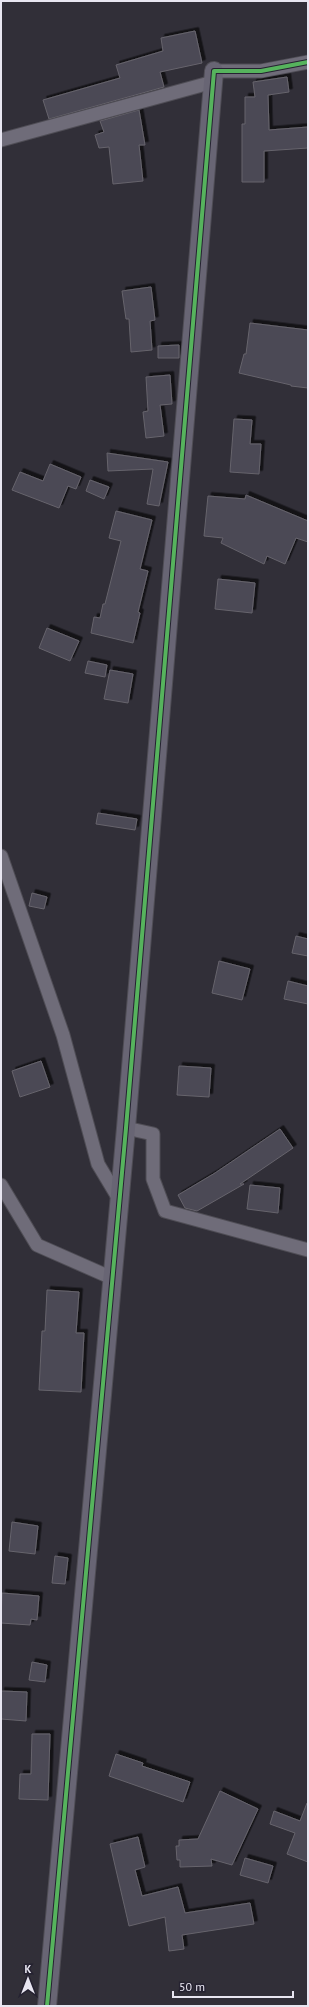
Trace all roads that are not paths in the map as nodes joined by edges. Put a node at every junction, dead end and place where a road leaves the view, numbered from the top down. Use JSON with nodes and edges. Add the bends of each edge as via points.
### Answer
{"nodes":[{"id":1,"x":308,"y":62,"type":"edge"},
{"id":2,"x":214,"y":76,"type":"junction"},
{"id":3,"x":1,"y":140,"type":"edge"},
{"id":4,"x":1,"y":856,"type":"edge"},
{"id":5,"x":126,"y":1128,"type":"junction"},
{"id":6,"x":1,"y":1185,"type":"edge"},
{"id":7,"x":120,"y":1199,"type":"junction"},
{"id":8,"x":308,"y":1250,"type":"edge"},
{"id":9,"x":112,"y":1278,"type":"junction"},
{"id":10,"x":46,"y":2006,"type":"edge"}],
"edges":[{"from":1,"to":2,"type":"street"},
{"from":2,"to":3,"type":"street"},
{"from":2,"to":5,"type":"street"},
{"from":4,"to":7,"type":"street","via":[[63,1035],[98,1164]]},
{"from":5,"to":7,"type":"street"},
{"from":5,"to":8,"type":"street","via":[[153,1134],[153,1179],[165,1211]]},
{"from":6,"to":9,"type":"street","via":[[37,1245]]},
{"from":7,"to":9,"type":"street"},
{"from":9,"to":10,"type":"street"}]}
